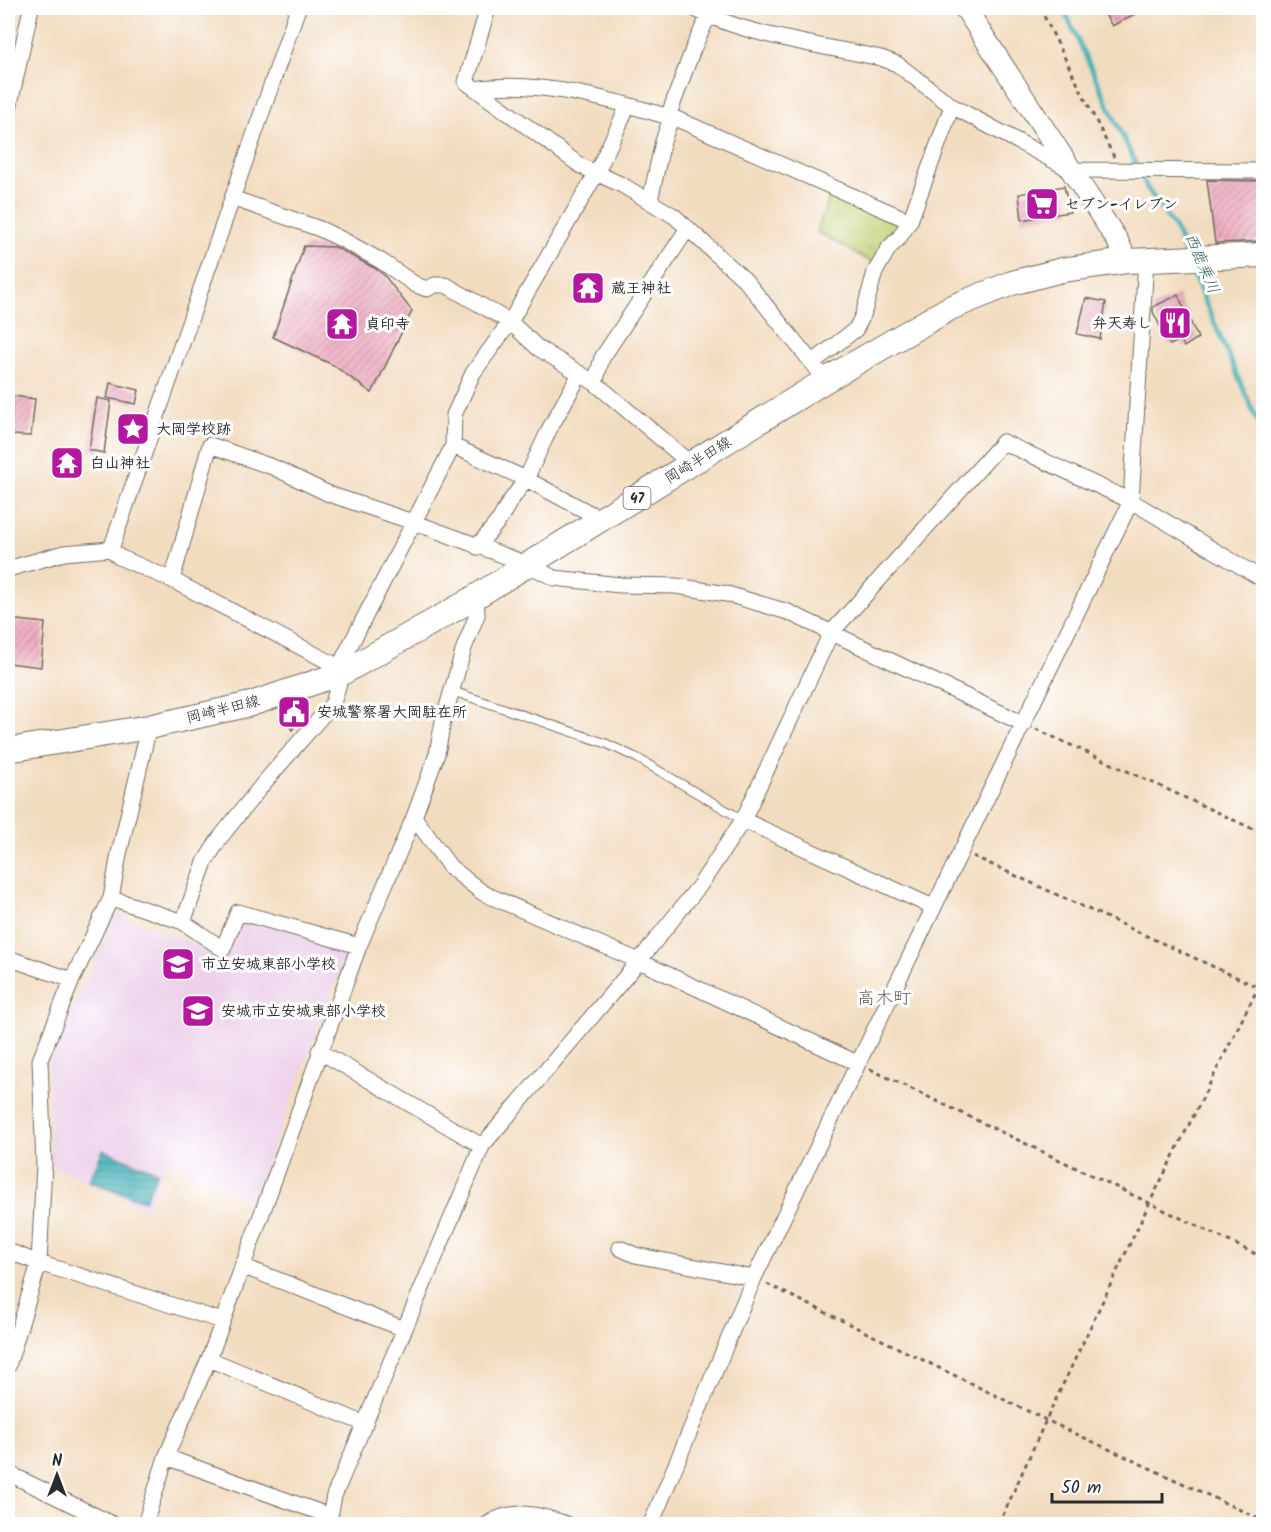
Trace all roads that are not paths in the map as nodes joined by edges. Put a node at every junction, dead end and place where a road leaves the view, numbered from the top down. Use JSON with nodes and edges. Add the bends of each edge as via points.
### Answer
{"nodes":[{"id":1,"x":31,"y":8,"type":"edge"},
{"id":2,"x":298,"y":8,"type":"edge"},
{"id":3,"x":488,"y":8,"type":"edge"},
{"id":4,"x":693,"y":8,"type":"edge"},
{"id":5,"x":965,"y":8,"type":"edge"},
{"id":6,"x":710,"y":12,"type":"edge"},
{"id":7,"x":14,"y":52,"type":"edge"},
{"id":8,"x":476,"y":89,"type":"junction"},
{"id":9,"x":628,"y":106,"type":"junction"},
{"id":10,"x":952,"y":106,"type":"junction"},
{"id":11,"x":8,"y":113,"type":"edge"},
{"id":12,"x":669,"y":117,"type":"junction"},
{"id":13,"x":1071,"y":170,"type":"junction"},
{"id":14,"x":1263,"y":171,"type":"edge"},
{"id":15,"x":596,"y":174,"type":"junction"},
{"id":16,"x":232,"y":198,"type":"junction"},
{"id":17,"x":650,"y":201,"type":"junction"},
{"id":18,"x":910,"y":221,"type":"junction"},
{"id":19,"x":688,"y":228,"type":"junction"},
{"id":20,"x":1263,"y":255,"type":"edge"},
{"id":21,"x":1137,"y":261,"type":"junction"},
{"id":22,"x":510,"y":322,"type":"junction"},
{"id":23,"x":819,"y":372,"type":"junction"},
{"id":24,"x":580,"y":374,"type":"junction"},
{"id":25,"x":595,"y":383,"type":"junction"},
{"id":26,"x":453,"y":446,"type":"junction"},
{"id":27,"x":691,"y":464,"type":"junction"},
{"id":28,"x":526,"y":479,"type":"junction"},
{"id":29,"x":1131,"y":501,"type":"junction"},
{"id":30,"x":602,"y":519,"type":"junction"},
{"id":31,"x":413,"y":522,"type":"junction"},
{"id":32,"x":477,"y":547,"type":"junction"},
{"id":33,"x":111,"y":549,"type":"junction"},
{"id":34,"x":527,"y":564,"type":"junction"},
{"id":35,"x":8,"y":569,"type":"edge"},
{"id":36,"x":172,"y":580,"type":"junction"},
{"id":37,"x":1263,"y":580,"type":"edge"},
{"id":38,"x":476,"y":596,"type":"junction"},
{"id":39,"x":831,"y":633,"type":"junction"},
{"id":40,"x":341,"y":670,"type":"junction"},
{"id":41,"x":452,"y":691,"type":"junction"},
{"id":42,"x":1024,"y":724,"type":"junction"},
{"id":43,"x":149,"y":727,"type":"junction"},
{"id":44,"x":8,"y":750,"type":"edge"},
{"id":45,"x":414,"y":817,"type":"junction"},
{"id":46,"x":743,"y":820,"type":"junction"},
{"id":47,"x":111,"y":898,"type":"junction"},
{"id":48,"x":933,"y":907,"type":"junction"},
{"id":49,"x":183,"y":922,"type":"junction"},
{"id":50,"x":359,"y":946,"type":"junction"},
{"id":51,"x":8,"y":958,"type":"edge"},
{"id":52,"x":639,"y":961,"type":"junction"},
{"id":53,"x":72,"y":980,"type":"junction"},
{"id":54,"x":319,"y":1051,"type":"junction"},
{"id":55,"x":857,"y":1063,"type":"junction"},
{"id":56,"x":482,"y":1146,"type":"junction"},
{"id":57,"x":620,"y":1248,"type":"dead end"},
{"id":58,"x":8,"y":1251,"type":"edge"},
{"id":59,"x":39,"y":1263,"type":"junction"},
{"id":60,"x":242,"y":1266,"type":"junction"},
{"id":61,"x":754,"y":1278,"type":"junction"},
{"id":62,"x":222,"y":1322,"type":"junction"},
{"id":63,"x":404,"y":1329,"type":"junction"},
{"id":64,"x":209,"y":1359,"type":"junction"},
{"id":65,"x":8,"y":1366,"type":"edge"},
{"id":66,"x":366,"y":1424,"type":"junction"},
{"id":67,"x":166,"y":1457,"type":"junction"},
{"id":68,"x":8,"y":1473,"type":"edge"},
{"id":69,"x":332,"y":1520,"type":"edge"},
{"id":70,"x":112,"y":1524,"type":"edge"},
{"id":71,"x":145,"y":1524,"type":"edge"},
{"id":72,"x":488,"y":1524,"type":"edge"},
{"id":73,"x":566,"y":1524,"type":"edge"},
{"id":74,"x":651,"y":1524,"type":"edge"}],
"edges":[{"from":1,"to":7,"type":"street"},
{"from":2,"to":16,"type":"street"},
{"from":3,"to":8,"type":"street","via":[[466,82]]},
{"from":4,"to":6,"type":"street"},
{"from":5,"to":13,"type":"street"},
{"from":6,"to":10,"type":"street","via":[[763,32],[897,64]]},
{"from":6,"to":12,"type":"street"},
{"from":7,"to":11,"type":"street"},
{"from":8,"to":9,"type":"street","via":[[501,86],[563,92]]},
{"from":8,"to":15,"type":"street"},
{"from":9,"to":12,"type":"street"},
{"from":9,"to":15,"type":"street"},
{"from":10,"to":13,"type":"street"},
{"from":10,"to":18,"type":"street"},
{"from":12,"to":17,"type":"street"},
{"from":12,"to":18,"type":"street"},
{"from":13,"to":14,"type":"street"},
{"from":13,"to":21,"type":"street","via":[[1117,240]]},
{"from":15,"to":17,"type":"street"},
{"from":15,"to":22,"type":"street"},
{"from":16,"to":22,"type":"street","via":[[343,240],[417,285],[456,289]]},
{"from":16,"to":33,"type":"street"},
{"from":17,"to":19,"type":"street"},
{"from":18,"to":23,"type":"street","via":[[874,272],[864,315],[856,329]]},
{"from":19,"to":23,"type":"street","via":[[745,280]]},
{"from":19,"to":25,"type":"street","via":[[602,358]]},
{"from":20,"to":21,"type":"main road","name":"岡崎半田線","number":"47"},
{"from":21,"to":23,"type":"main road","name":"岡崎半田線","number":"47","via":[[1062,270],[1012,283],[950,308]]},
{"from":21,"to":29,"type":"street"},
{"from":22,"to":24,"type":"street","via":[[538,348]]},
{"from":22,"to":26,"type":"street","via":[[473,373],[454,415]]},
{"from":23,"to":27,"type":"main road","name":"岡崎半田線","number":"47"},
{"from":24,"to":25,"type":"street"},
{"from":24,"to":28,"type":"street"},
{"from":25,"to":27,"type":"street"},
{"from":26,"to":28,"type":"street"},
{"from":26,"to":31,"type":"street"},
{"from":27,"to":30,"type":"main road","name":"岡崎半田線","number":"47"},
{"from":28,"to":30,"type":"street"},
{"from":28,"to":32,"type":"street"},
{"from":29,"to":37,"type":"street"},
{"from":29,"to":39,"type":"street","via":[[1003,442]]},
{"from":29,"to":42,"type":"street"},
{"from":30,"to":34,"type":"main road","name":"岡崎半田線","number":"47"},
{"from":31,"to":32,"type":"street"},
{"from":31,"to":36,"type":"street","via":[[328,494],[275,468],[210,445]]},
{"from":31,"to":40,"type":"street"},
{"from":32,"to":34,"type":"street"},
{"from":33,"to":35,"type":"street","via":[[64,553]]},
{"from":33,"to":36,"type":"street","via":[[119,557]]},
{"from":34,"to":38,"type":"main road","name":"岡崎半田線","number":"47"},
{"from":34,"to":39,"type":"street","via":[[554,578],[676,586],[727,594],[788,612]]},
{"from":36,"to":40,"type":"street"},
{"from":38,"to":40,"type":"main road","name":"岡崎半田線","number":"47"},
{"from":38,"to":41,"type":"street","via":[[477,615]]},
{"from":39,"to":42,"type":"street"},
{"from":39,"to":46,"type":"street"},
{"from":40,"to":43,"type":"main road","name":"岡崎半田線","number":"47","via":[[251,704]]},
{"from":40,"to":49,"type":"street","via":[[333,703],[219,839],[205,862]]},
{"from":41,"to":45,"type":"street","via":[[437,754]]},
{"from":41,"to":46,"type":"lane","via":[[605,743]]},
{"from":42,"to":48,"type":"street"},
{"from":43,"to":44,"type":"main road","name":"岡崎半田線","number":"47"},
{"from":43,"to":47,"type":"street"},
{"from":45,"to":50,"type":"street"},
{"from":45,"to":52,"type":"street","via":[[450,867],[483,893]]},
{"from":46,"to":48,"type":"street"},
{"from":46,"to":52,"type":"street","via":[[700,885]]},
{"from":47,"to":49,"type":"street"},
{"from":47,"to":53,"type":"street"},
{"from":48,"to":55,"type":"street"},
{"from":49,"to":50,"type":"street","via":[[223,949],[238,912]]},
{"from":50,"to":54,"type":"street"},
{"from":51,"to":53,"type":"street"},
{"from":52,"to":55,"type":"street"},
{"from":52,"to":56,"type":"street"},
{"from":53,"to":59,"type":"street","via":[[40,1060],[44,1165]]},
{"from":54,"to":56,"type":"street"},
{"from":54,"to":60,"type":"street"},
{"from":55,"to":61,"type":"street"},
{"from":56,"to":63,"type":"street"},
{"from":57,"to":61,"type":"street","via":[[635,1255]]},
{"from":58,"to":59,"type":"street"},
{"from":59,"to":62,"type":"street"},
{"from":59,"to":65,"type":"street"},
{"from":60,"to":62,"type":"street"},
{"from":60,"to":63,"type":"street"},
{"from":61,"to":74,"type":"street"},
{"from":62,"to":64,"type":"street"},
{"from":63,"to":66,"type":"street"},
{"from":64,"to":66,"type":"street"},
{"from":64,"to":67,"type":"street"},
{"from":66,"to":69,"type":"street","via":[[334,1496]]},
{"from":67,"to":69,"type":"street"},
{"from":67,"to":71,"type":"street"},
{"from":68,"to":70,"type":"street"},
{"from":72,"to":73,"type":"street","via":[[509,1515],[526,1514]]}]}
